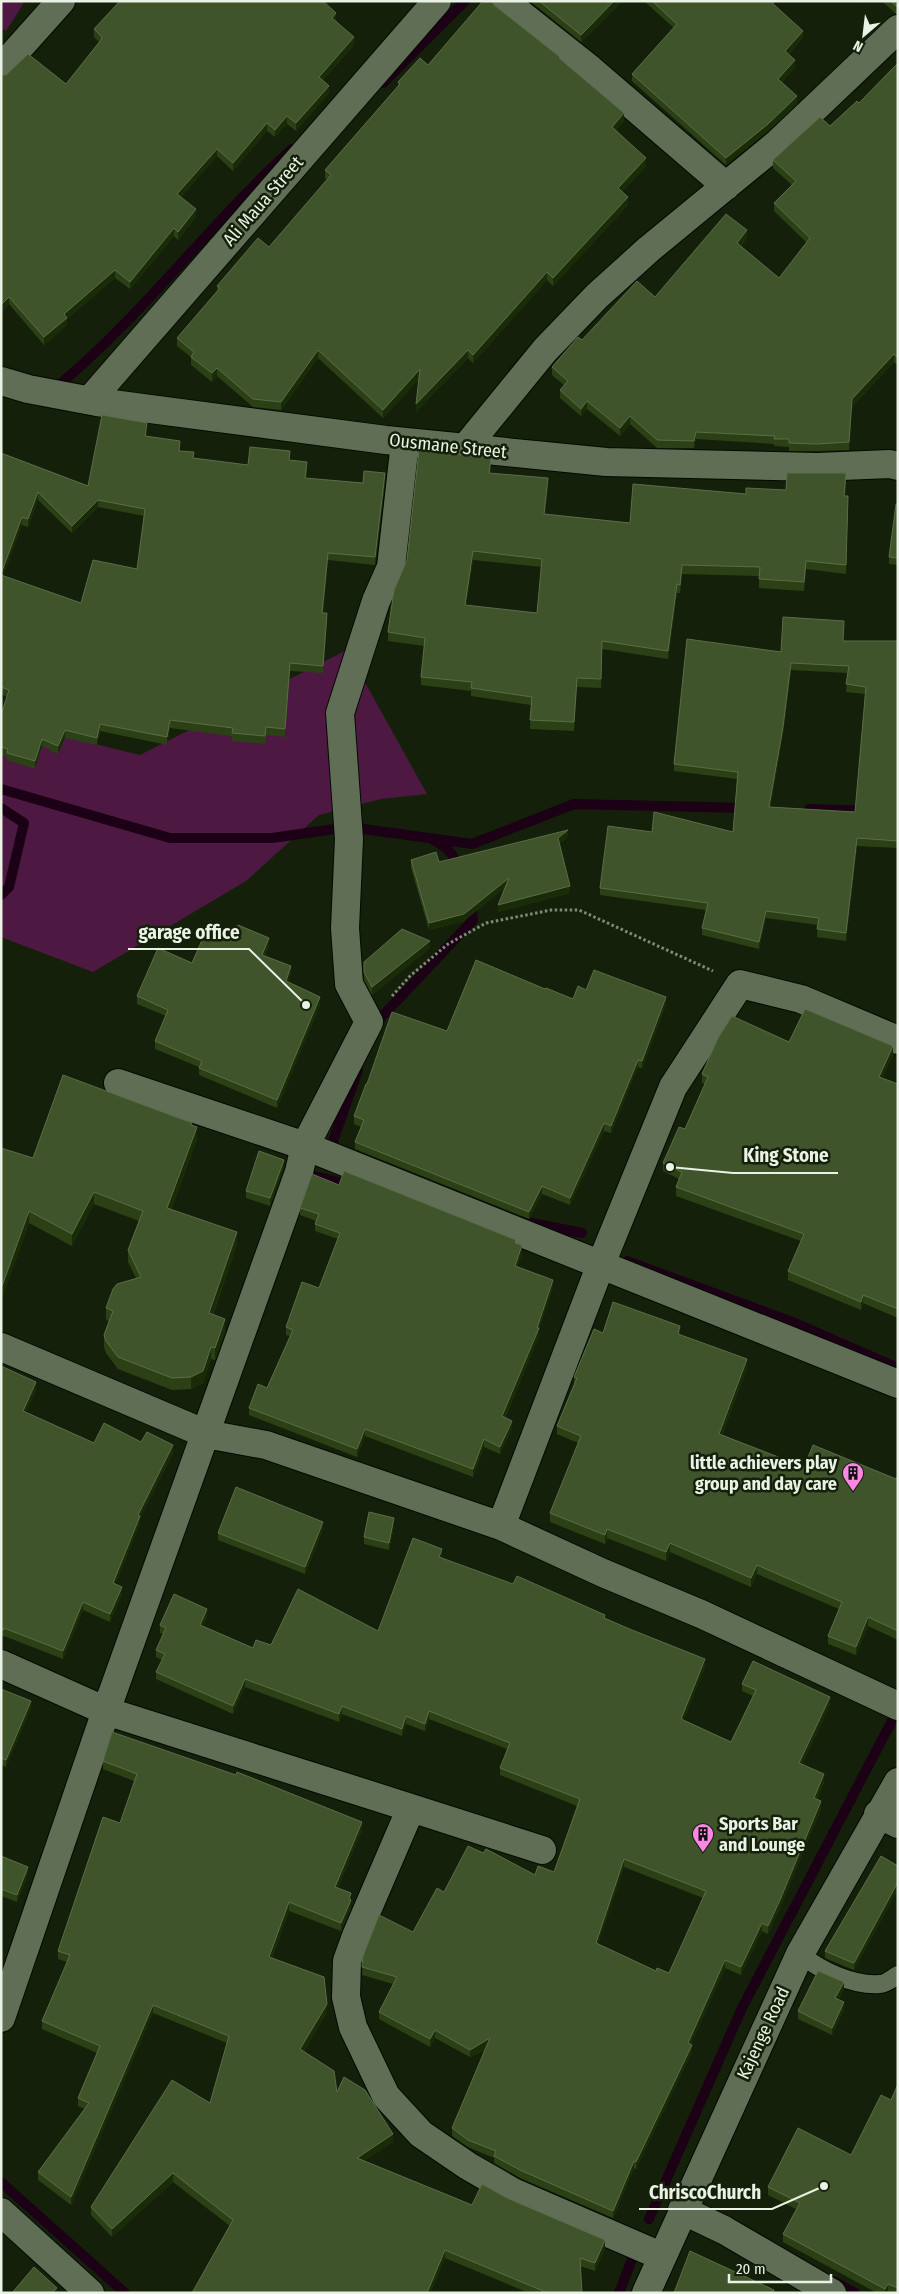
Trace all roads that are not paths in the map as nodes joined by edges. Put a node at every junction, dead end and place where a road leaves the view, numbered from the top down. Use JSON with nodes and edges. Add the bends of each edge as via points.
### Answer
{"nodes":[{"id":1,"x":61,"y":1,"type":"edge"},
{"id":2,"x":436,"y":1,"type":"edge"},
{"id":3,"x":504,"y":1,"type":"edge"},
{"id":4,"x":898,"y":29,"type":"edge"},
{"id":5,"x":1,"y":68,"type":"edge"},
{"id":6,"x":726,"y":186,"type":"junction"},
{"id":7,"x":1,"y":381,"type":"edge"},
{"id":8,"x":90,"y":400,"type":"junction"},
{"id":9,"x":405,"y":442,"type":"junction"},
{"id":10,"x":464,"y":448,"type":"junction"},
{"id":11,"x":895,"y":462,"type":"edge"},
{"id":12,"x":898,"y":1040,"type":"edge"},
{"id":13,"x":118,"y":1083,"type":"dead end"},
{"id":14,"x":305,"y":1146,"type":"junction"},
{"id":15,"x":601,"y":1264,"type":"junction"},
{"id":16,"x":1,"y":1347,"type":"edge"},
{"id":17,"x":898,"y":1384,"type":"edge"},
{"id":18,"x":206,"y":1434,"type":"junction"},
{"id":19,"x":501,"y":1526,"type":"junction"},
{"id":20,"x":1,"y":1664,"type":"edge"},
{"id":21,"x":898,"y":1706,"type":"edge"},
{"id":22,"x":106,"y":1711,"type":"junction"},
{"id":23,"x":898,"y":1782,"type":"edge"},
{"id":24,"x":411,"y":1808,"type":"junction"},
{"id":25,"x":888,"y":1819,"type":"edge"},
{"id":26,"x":542,"y":1850,"type":"dead end"},
{"id":27,"x":800,"y":1954,"type":"junction"},
{"id":28,"x":898,"y":1975,"type":"edge"},
{"id":29,"x":1,"y":2018,"type":"edge"},
{"id":30,"x":682,"y":2210,"type":"junction"},
{"id":31,"x":1,"y":2212,"type":"edge"},
{"id":32,"x":661,"y":2256,"type":"junction"},
{"id":33,"x":90,"y":2293,"type":"edge"},
{"id":34,"x":646,"y":2293,"type":"edge"},
{"id":35,"x":832,"y":2293,"type":"edge"}],
"edges":[{"from":1,"to":5,"type":"street"},
{"from":2,"to":8,"type":"street","name":"Ali Maua Street"},
{"from":3,"to":6,"type":"street"},
{"from":4,"to":6,"type":"street","via":[[778,142]]},
{"from":6,"to":10,"type":"street","via":[[597,296],[545,350]]},
{"from":7,"to":8,"type":"street","name":"Ousmane Street"},
{"from":8,"to":9,"type":"street","name":"Ousmane Street"},
{"from":9,"to":10,"type":"street","name":"Ousmane Street"},
{"from":9,"to":14,"type":"street","via":[[391,567],[376,601],[340,713],[349,839],[345,928],[349,984],[369,1022]]},
{"from":10,"to":11,"type":"street","name":"Ousmane Street","via":[[606,462],[817,467]]},
{"from":12,"to":15,"type":"street","via":[[801,999],[740,984],[673,1087]]},
{"from":13,"to":14,"type":"street"},
{"from":14,"to":15,"type":"street"},
{"from":14,"to":18,"type":"street","via":[[299,1172]]},
{"from":15,"to":17,"type":"street"},
{"from":15,"to":19,"type":"street"},
{"from":16,"to":18,"type":"street"},
{"from":18,"to":19,"type":"street","via":[[266,1445]]},
{"from":18,"to":22,"type":"street"},
{"from":19,"to":21,"type":"street"},
{"from":20,"to":22,"type":"street"},
{"from":22,"to":24,"type":"street"},
{"from":22,"to":29,"type":"street"},
{"from":23,"to":25,"type":"street","name":"Kajenge Road"},
{"from":24,"to":26,"type":"street"},
{"from":24,"to":32,"type":"street","via":[[347,1961],[346,1997],[353,2027],[386,2096],[420,2134],[468,2166],[513,2192]]},
{"from":25,"to":27,"type":"street","name":"Kajenge Road"},
{"from":27,"to":28,"type":"lane","via":[[852,1982],[882,1984]]},
{"from":27,"to":30,"type":"street","name":"Kajenge Road"},
{"from":30,"to":32,"type":"street","name":"Kajenge Road"},
{"from":30,"to":35,"type":"street","via":[[724,2230]]},
{"from":31,"to":33,"type":"street"},
{"from":32,"to":34,"type":"street","name":"Kajenge Road"}]}
